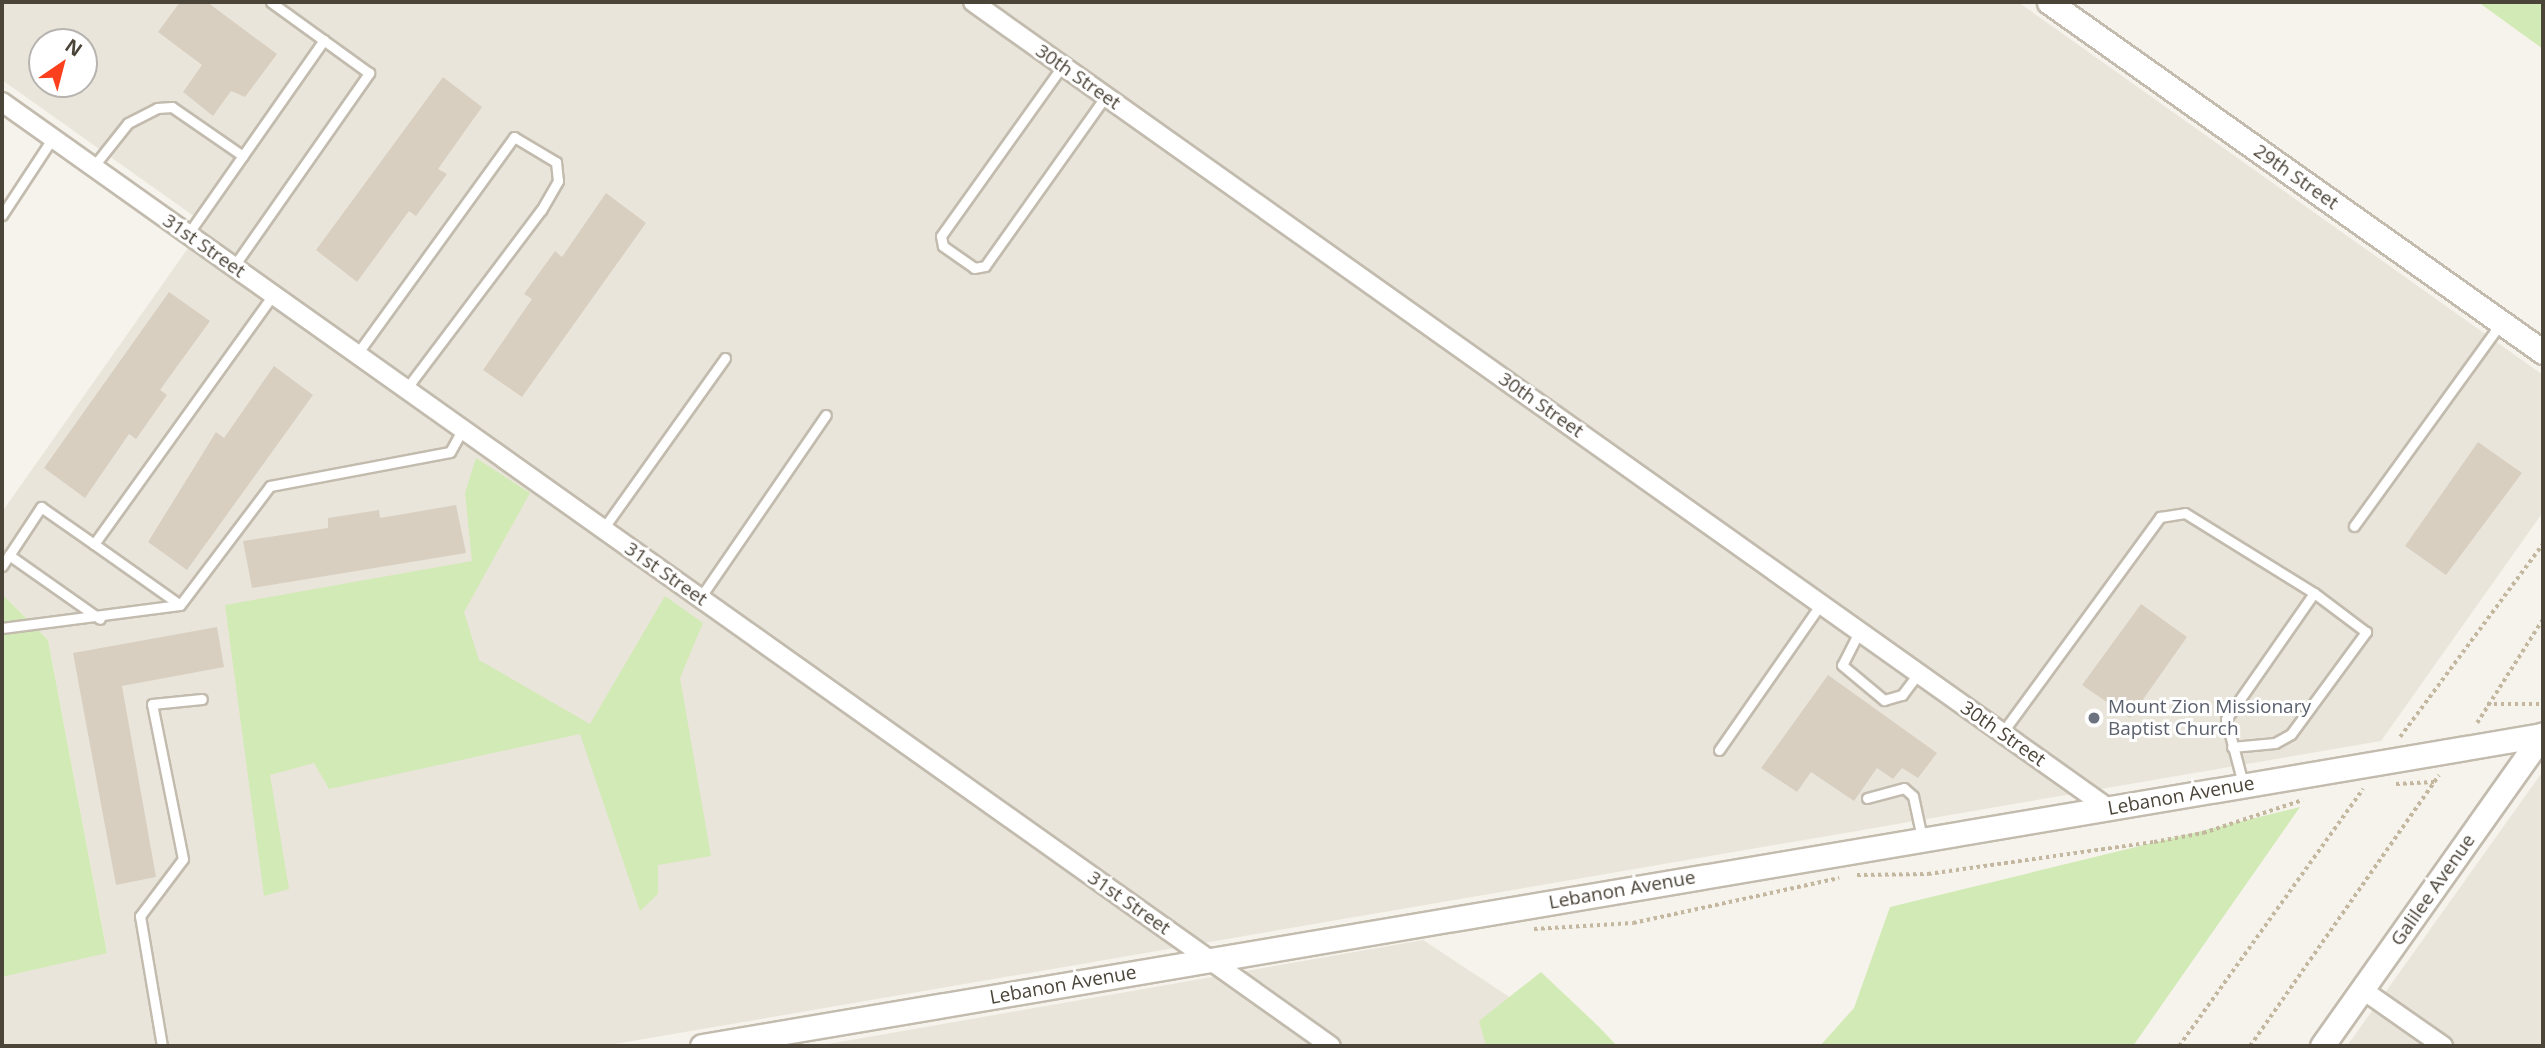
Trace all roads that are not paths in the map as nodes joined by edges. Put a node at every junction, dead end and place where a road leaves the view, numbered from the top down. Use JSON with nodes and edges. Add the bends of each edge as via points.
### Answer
{"nodes":[{"id":1,"x":271,"y":2,"type":"edge"},
{"id":2,"x":973,"y":2,"type":"edge"},
{"id":3,"x":2049,"y":2,"type":"edge"},
{"id":4,"x":324,"y":40,"type":"junction"},
{"id":5,"x":1063,"y":65,"type":"junction"},
{"id":6,"x":1106,"y":96,"type":"junction"},
{"id":7,"x":2,"y":103,"type":"edge"},
{"id":8,"x":52,"y":139,"type":"junction"},
{"id":9,"x":243,"y":156,"type":"junction"},
{"id":10,"x":93,"y":167,"type":"junction"},
{"id":11,"x":2,"y":215,"type":"edge"},
{"id":12,"x":188,"y":234,"type":"junction"},
{"id":13,"x":234,"y":266,"type":"junction"},
{"id":14,"x":273,"y":295,"type":"junction"},
{"id":15,"x":2501,"y":322,"type":"junction"},
{"id":16,"x":2543,"y":352,"type":"edge"},
{"id":17,"x":357,"y":354,"type":"junction"},
{"id":18,"x":725,"y":358,"type":"dead end"},
{"id":19,"x":406,"y":389,"type":"junction"},
{"id":20,"x":826,"y":415,"type":"dead end"},
{"id":21,"x":463,"y":429,"type":"junction"},
{"id":22,"x":2354,"y":526,"type":"dead end"},
{"id":23,"x":603,"y":529,"type":"junction"},
{"id":24,"x":94,"y":544,"type":"junction"},
{"id":25,"x":9,"y":555,"type":"junction"},
{"id":26,"x":2,"y":566,"type":"edge"},
{"id":27,"x":2314,"y":593,"type":"junction"},
{"id":28,"x":700,"y":598,"type":"junction"},
{"id":29,"x":1821,"y":604,"type":"junction"},
{"id":30,"x":180,"y":605,"type":"junction"},
{"id":31,"x":100,"y":619,"type":"junction"},
{"id":32,"x":2,"y":628,"type":"edge"},
{"id":33,"x":1859,"y":632,"type":"junction"},
{"id":34,"x":1919,"y":674,"type":"junction"},
{"id":35,"x":202,"y":699,"type":"dead end"},
{"id":36,"x":2002,"y":733,"type":"junction"},
{"id":37,"x":2543,"y":735,"type":"edge"},
{"id":38,"x":2232,"y":747,"type":"junction"},
{"id":39,"x":1719,"y":751,"type":"dead end"},
{"id":40,"x":2243,"y":785,"type":"junction"},
{"id":41,"x":1867,"y":798,"type":"dead end"},
{"id":42,"x":2108,"y":808,"type":"junction"},
{"id":43,"x":1923,"y":839,"type":"junction"},
{"id":44,"x":1209,"y":960,"type":"junction"},
{"id":45,"x":2362,"y":989,"type":"junction"},
{"id":46,"x":162,"y":1046,"type":"edge"},
{"id":47,"x":702,"y":1046,"type":"edge"},
{"id":48,"x":1331,"y":1046,"type":"edge"},
{"id":49,"x":2322,"y":1046,"type":"edge"},
{"id":50,"x":2443,"y":1046,"type":"edge"}],
"edges":[{"from":1,"to":4,"type":"lane"},
{"from":2,"to":5,"type":"street","name":"30th Street"},
{"from":3,"to":15,"type":"street","name":"29th Street"},
{"from":4,"to":9,"type":"lane"},
{"from":4,"to":13,"type":"lane","via":[[369,73]]},
{"from":5,"to":6,"type":"street","name":"30th Street"},
{"from":5,"to":6,"type":"lane","via":[[941,236],[943,246],[974,268],[985,266]]},
{"from":6,"to":29,"type":"street","name":"30th Street"},
{"from":7,"to":8,"type":"street","name":"31st Street"},
{"from":8,"to":10,"type":"street","name":"31st Street"},
{"from":8,"to":11,"type":"lane"},
{"from":9,"to":10,"type":"lane","via":[[172,107],[156,108],[128,123]]},
{"from":9,"to":12,"type":"lane"},
{"from":10,"to":12,"type":"street","name":"31st Street"},
{"from":12,"to":13,"type":"street","name":"31st Street"},
{"from":13,"to":14,"type":"street","name":"31st Street"},
{"from":14,"to":17,"type":"street","name":"31st Street"},
{"from":14,"to":24,"type":"lane"},
{"from":15,"to":16,"type":"street","name":"29th Street"},
{"from":15,"to":22,"type":"lane"},
{"from":17,"to":19,"type":"street","name":"31st Street"},
{"from":17,"to":19,"type":"lane","via":[[514,137],[556,162],[558,181],[541,210]]},
{"from":18,"to":23,"type":"lane"},
{"from":19,"to":21,"type":"street","name":"31st Street"},
{"from":20,"to":28,"type":"lane"},
{"from":21,"to":23,"type":"street","name":"31st Street"},
{"from":21,"to":30,"type":"lane","via":[[450,452],[270,486]]},
{"from":23,"to":28,"type":"street","name":"31st Street"},
{"from":24,"to":25,"type":"lane","via":[[41,507]]},
{"from":24,"to":30,"type":"lane"},
{"from":25,"to":26,"type":"lane"},
{"from":25,"to":31,"type":"lane"},
{"from":27,"to":36,"type":"lane","via":[[2198,517],[2164,514]]},
{"from":27,"to":38,"type":"lane","via":[[2226,719]]},
{"from":27,"to":38,"type":"lane","via":[[2366,632],[2291,734],[2275,743]]},
{"from":28,"to":44,"type":"street","name":"31st Street"},
{"from":29,"to":33,"type":"street","name":"30th Street"},
{"from":29,"to":39,"type":"lane"},
{"from":30,"to":31,"type":"lane"},
{"from":31,"to":32,"type":"lane"},
{"from":33,"to":34,"type":"street","name":"30th Street"},
{"from":33,"to":34,"type":"lane","via":[[1842,665],[1884,700],[1902,695]]},
{"from":34,"to":36,"type":"street","name":"30th Street"},
{"from":35,"to":46,"type":"lane","via":[[152,704],[183,859],[141,916]]},
{"from":36,"to":42,"type":"street","name":"30th Street"},
{"from":37,"to":40,"type":"street","name":"Lebanon Avenue"},
{"from":37,"to":45,"type":"street","name":"Galilee Avenue"},
{"from":38,"to":40,"type":"lane"},
{"from":40,"to":42,"type":"street","name":"Lebanon Avenue"},
{"from":41,"to":43,"type":"lane","via":[[1904,788],[1913,796]]},
{"from":42,"to":43,"type":"street","name":"Lebanon Avenue"},
{"from":43,"to":44,"type":"street","name":"Lebanon Avenue"},
{"from":44,"to":47,"type":"street","name":"Lebanon Avenue"},
{"from":44,"to":48,"type":"street","name":"31st Street"},
{"from":45,"to":49,"type":"street","name":"Galilee Avenue"},
{"from":45,"to":50,"type":"street"}]}
